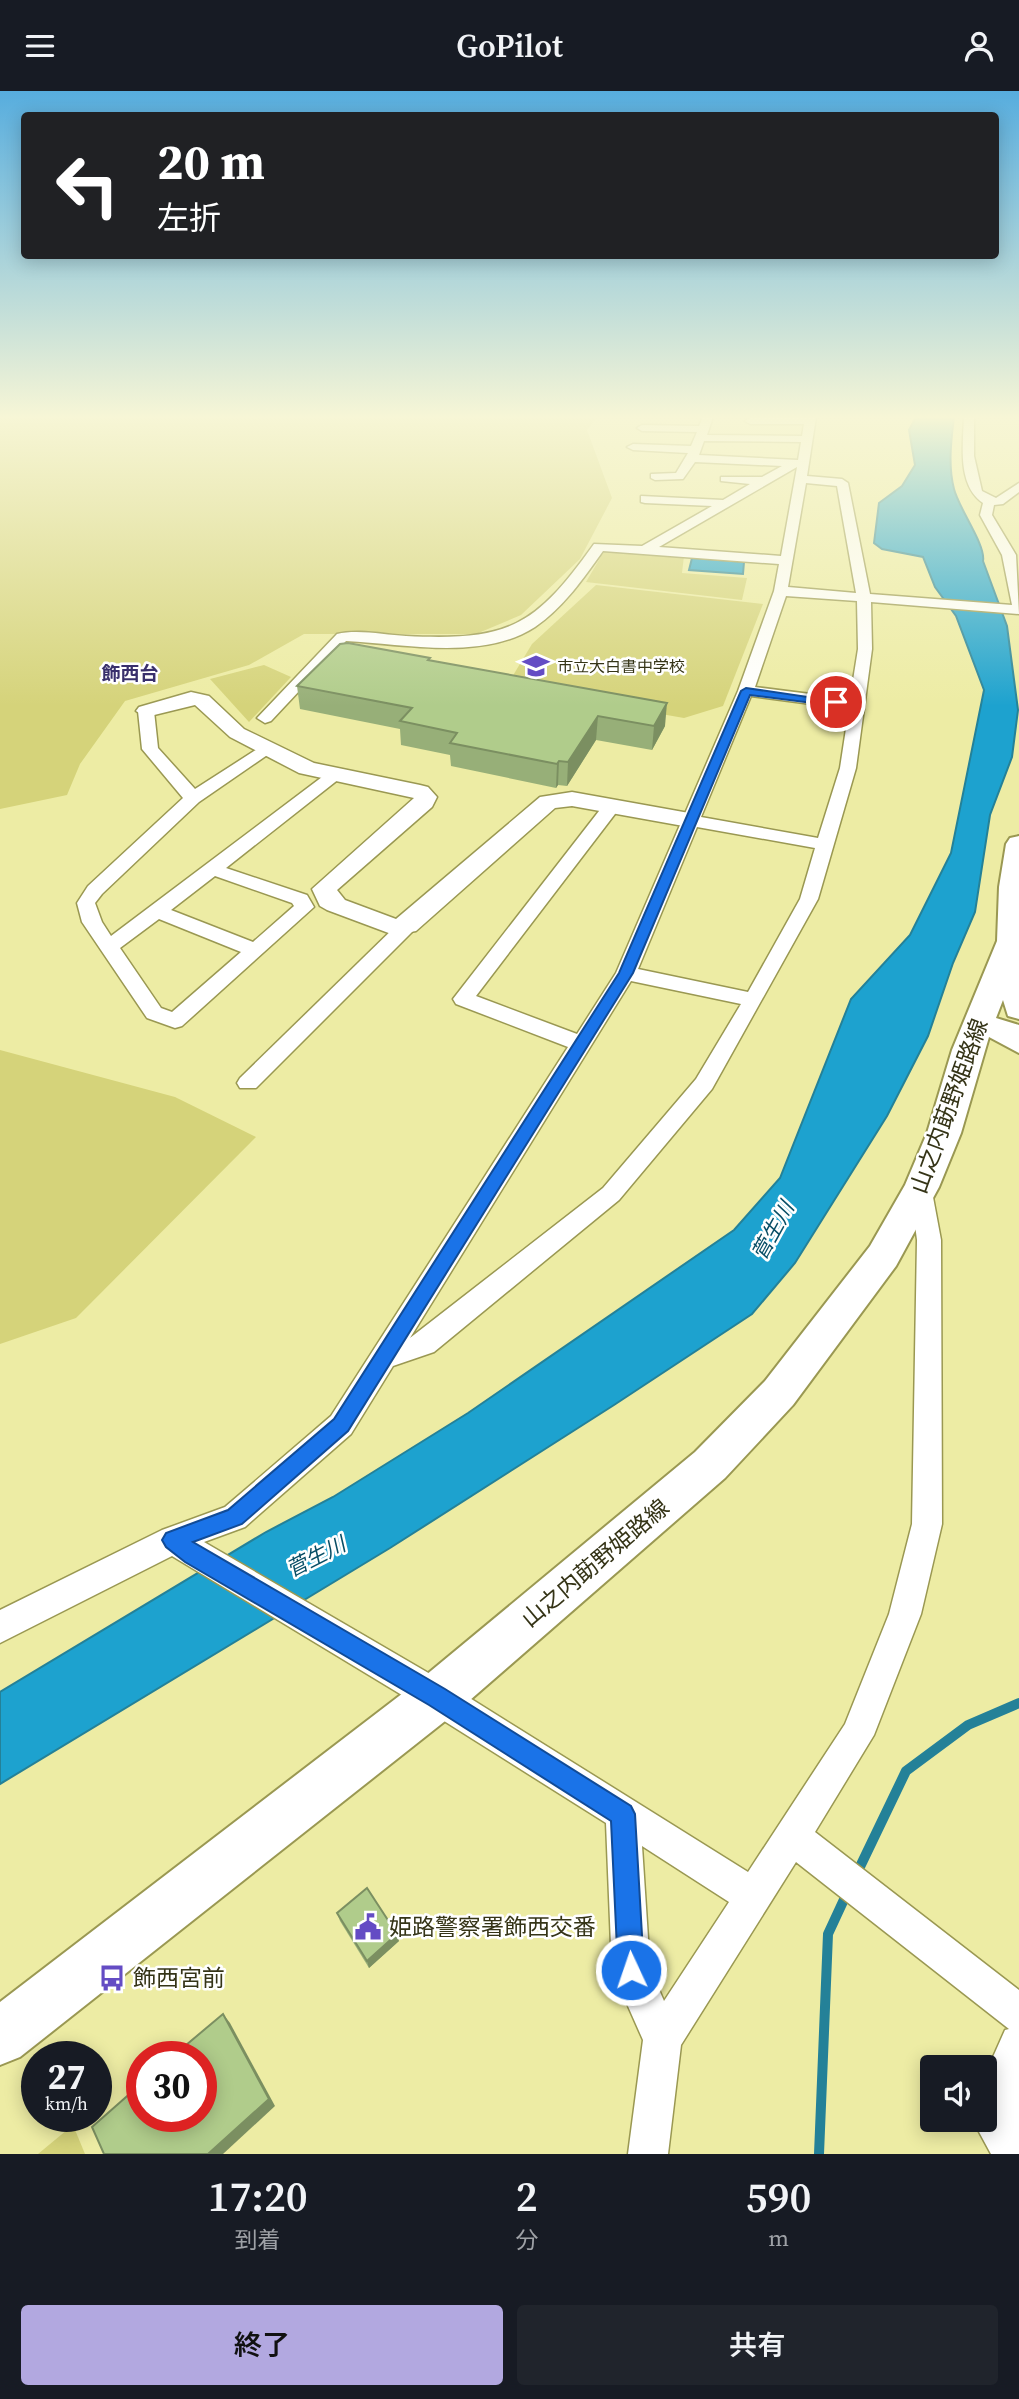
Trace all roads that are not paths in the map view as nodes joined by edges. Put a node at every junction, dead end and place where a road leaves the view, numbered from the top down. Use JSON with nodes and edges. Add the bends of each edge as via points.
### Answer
{"nodes":[{"id":1,"x":705,"y":513,"type":"edge"},
{"id":2,"x":793,"y":513,"type":"edge"},
{"id":3,"x":849,"y":513,"type":"edge"},
{"id":4,"x":986,"y":513,"type":"edge"},
{"id":5,"x":996,"y":533,"type":"junction"},
{"id":6,"x":1019,"y":535,"type":"edge"},
{"id":7,"x":645,"y":550,"type":"junction"},
{"id":8,"x":785,"y":560,"type":"junction"},
{"id":9,"x":781,"y":591,"type":"junction"},
{"id":10,"x":869,"y":599,"type":"junction"},
{"id":11,"x":1016,"y":609,"type":"edge"},
{"id":12,"x":746,"y":691,"type":"junction"},
{"id":13,"x":859,"y":705,"type":"junction"},
{"id":14,"x":146,"y":711,"type":"joint"},
{"id":15,"x":265,"y":718,"type":"dead end"},
{"id":16,"x":268,"y":749,"type":"junction"},
{"id":17,"x":336,"y":775,"type":"junction"},
{"id":18,"x":192,"y":798,"type":"junction"},
{"id":19,"x":612,"y":806,"type":"junction"},
{"id":20,"x":689,"y":820,"type":"junction"},
{"id":21,"x":824,"y":844,"type":"junction"},
{"id":22,"x":1019,"y":844,"type":"edge"},
{"id":23,"x":212,"y":869,"type":"junction"},
{"id":24,"x":157,"y":911,"type":"junction"},
{"id":25,"x":407,"y":926,"type":"junction"},
{"id":26,"x":1009,"y":945,"type":"junction"},
{"id":27,"x":109,"y":947,"type":"junction"},
{"id":28,"x":255,"y":950,"type":"junction"},
{"id":29,"x":626,"y":973,"type":"junction"},
{"id":30,"x":754,"y":1000,"type":"junction"},
{"id":31,"x":1019,"y":1009,"type":"edge"},
{"id":32,"x":979,"y":1024,"type":"junction"},
{"id":33,"x":1019,"y":1042,"type":"edge"},
{"id":34,"x":582,"y":1044,"type":"junction"},
{"id":35,"x":248,"y":1083,"type":"dead end"},
{"id":36,"x":922,"y":1187,"type":"junction"},
{"id":37,"x":384,"y":1358,"type":"junction"},
{"id":38,"x":183,"y":1547,"type":"junction"},
{"id":39,"x":0,"y":1627,"type":"edge"},
{"id":40,"x":427,"y":1692,"type":"junction"},
{"id":41,"x":622,"y":1814,"type":"junction"},
{"id":42,"x":792,"y":1836,"type":"junction"},
{"id":43,"x":754,"y":1896,"type":"junction"},
{"id":44,"x":1019,"y":2014,"type":"edge"},
{"id":45,"x":0,"y":2037,"type":"edge"},
{"id":46,"x":662,"y":2039,"type":"junction"},
{"id":47,"x":1019,"y":2044,"type":"edge"},
{"id":48,"x":648,"y":2154,"type":"edge"},
{"id":49,"x":1015,"y":2154,"type":"edge"}],
"edges":[{"from":1,"to":7,"type":"street"},
{"from":2,"to":8,"type":"street"},
{"from":3,"to":10,"type":"street","via":[[852,548]]},
{"from":4,"to":5,"type":"street"},
{"from":5,"to":6,"type":"street"},
{"from":5,"to":11,"type":"street","via":[[1009,555]]},
{"from":7,"to":8,"type":"street"},
{"from":7,"to":15,"type":"street","via":[[598,547],[575,581],[546,610],[499,638],[342,637]]},
{"from":8,"to":9,"type":"street"},
{"from":9,"to":10,"type":"street"},
{"from":9,"to":12,"type":"street"},
{"from":10,"to":11,"type":"street"},
{"from":10,"to":13,"type":"street"},
{"from":12,"to":13,"type":"street"},
{"from":12,"to":20,"type":"street"},
{"from":13,"to":21,"type":"street","via":[[848,768]]},
{"from":14,"to":16,"type":"street","via":[[191,698],[202,700],[237,733]]},
{"from":14,"to":18,"type":"street","via":[[150,749]]},
{"from":16,"to":17,"type":"street","via":[[307,768]]},
{"from":16,"to":18,"type":"street"},
{"from":17,"to":23,"type":"street"},
{"from":17,"to":25,"type":"street","via":[[410,789],[426,797],[324,889],[328,901],[335,905],[394,927]]},
{"from":18,"to":27,"type":"street","via":[[86,903]]},
{"from":19,"to":20,"type":"street"},
{"from":19,"to":25,"type":"street","via":[[572,799],[548,802]]},
{"from":19,"to":34,"type":"street","via":[[463,999]]},
{"from":20,"to":21,"type":"street"},
{"from":20,"to":29,"type":"street"},
{"from":21,"to":30,"type":"street","via":[[808,899]]},
{"from":22,"to":26,"type":"main road"},
{"from":23,"to":24,"type":"street"},
{"from":23,"to":28,"type":"street","via":[[300,899],[304,907]]},
{"from":24,"to":27,"type":"street"},
{"from":24,"to":28,"type":"street"},
{"from":25,"to":35,"type":"street"},
{"from":26,"to":31,"type":"main road"},
{"from":26,"to":32,"type":"main road","name":"山之内莇野姫路線"},
{"from":27,"to":28,"type":"street","via":[[154,1013],[175,1021]]},
{"from":29,"to":30,"type":"street"},
{"from":29,"to":34,"type":"street"},
{"from":30,"to":37,"type":"street","via":[[704,1084],[611,1194],[425,1344]]},
{"from":32,"to":33,"type":"main road","via":[[1008,1032]]},
{"from":32,"to":36,"type":"main road","name":"山之内莇野姫路線"},
{"from":34,"to":37,"type":"street"},
{"from":36,"to":40,"type":"main road","name":"山之内莇野姫路線","via":[[883,1256],[771,1402],[710,1465]]},
{"from":36,"to":42,"type":"street","via":[[929,1240],[928,1524],[905,1614],[857,1735]]},
{"from":37,"to":38,"type":"street","via":[[341,1425],[235,1517]]},
{"from":38,"to":39,"type":"street"},
{"from":38,"to":40,"type":"street"},
{"from":40,"to":41,"type":"street"},
{"from":40,"to":45,"type":"main road","name":"山之内莇野姫路線"},
{"from":41,"to":43,"type":"street"},
{"from":41,"to":46,"type":"street","via":[[631,1970]]},
{"from":42,"to":43,"type":"street"},
{"from":42,"to":44,"type":"street"},
{"from":43,"to":46,"type":"street"},
{"from":46,"to":48,"type":"street"},
{"from":47,"to":49,"type":"street","via":[[1001,2084],[998,2130]]}]}
